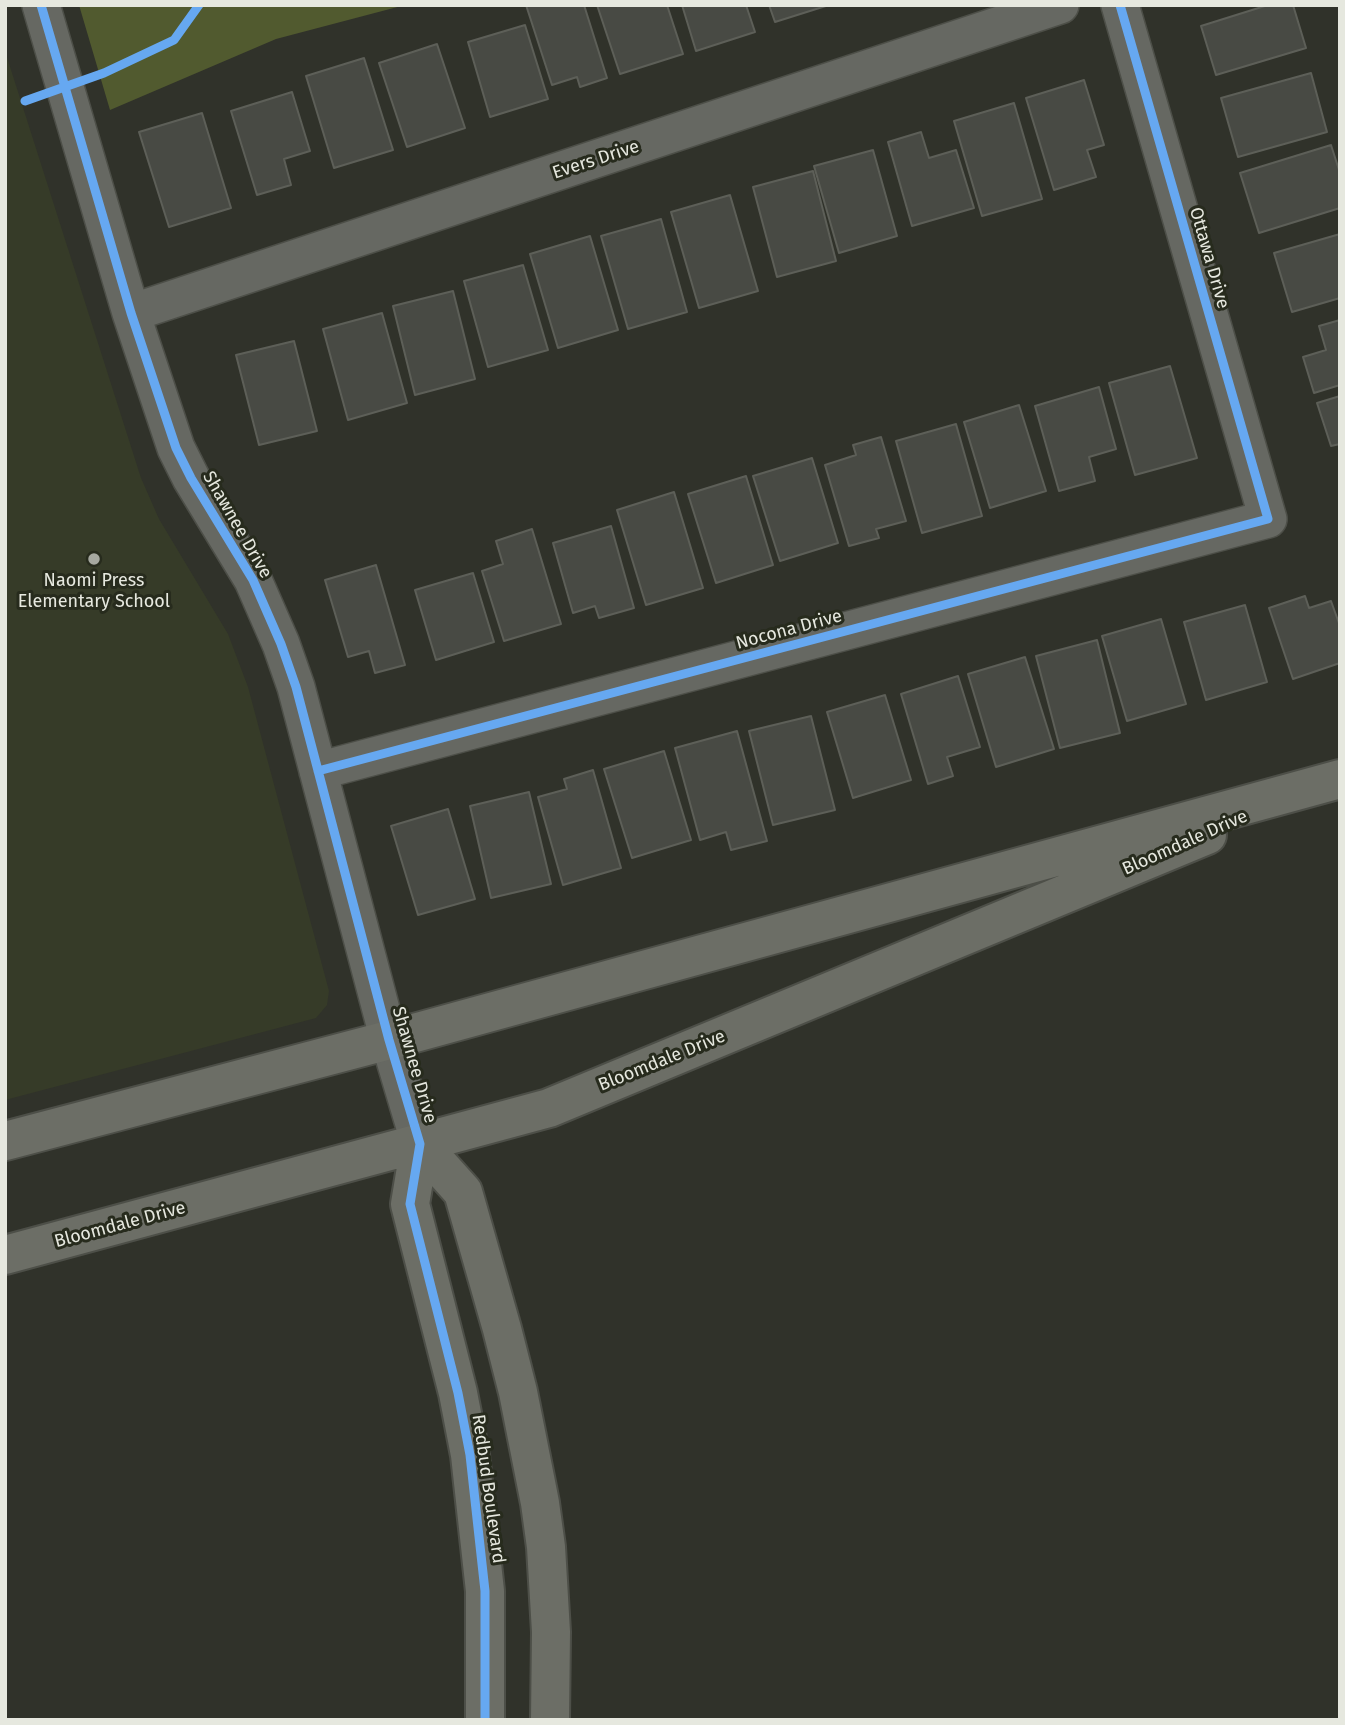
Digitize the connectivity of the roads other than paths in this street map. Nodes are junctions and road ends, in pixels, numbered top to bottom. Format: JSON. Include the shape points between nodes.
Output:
{"nodes":[{"id":1,"x":41,"y":5,"type":"edge"},
{"id":2,"x":1060,"y":5,"type":"edge"},
{"id":3,"x":1120,"y":5,"type":"edge"},
{"id":4,"x":131,"y":313,"type":"junction"},
{"id":5,"x":1268,"y":519,"type":"joint"},
{"id":6,"x":317,"y":771,"type":"junction"},
{"id":7,"x":1340,"y":779,"type":"edge"},
{"id":8,"x":1293,"y":793,"type":"junction"},
{"id":9,"x":389,"y":1040,"type":"junction"},
{"id":10,"x":5,"y":1141,"type":"edge"},
{"id":11,"x":420,"y":1144,"type":"junction"},
{"id":12,"x":5,"y":1255,"type":"edge"},
{"id":13,"x":485,"y":1720,"type":"edge"},
{"id":14,"x":550,"y":1720,"type":"edge"}],
"edges":[{"from":1,"to":4,"type":"street","name":"Shawnee Drive"},
{"from":2,"to":4,"type":"street","name":"Evers Drive"},
{"from":3,"to":5,"type":"street","name":"Ottawa Drive"},
{"from":4,"to":6,"type":"street","name":"Shawnee Drive","via":[[176,447],[253,580],[281,644]]},
{"from":5,"to":6,"type":"street","name":"Nocona Drive"},
{"from":6,"to":9,"type":"street","name":"Shawnee Drive"},
{"from":7,"to":8,"type":"street","name":"Bloomdale Drive"},
{"from":8,"to":9,"type":"street","name":"Bloomdale Drive"},
{"from":8,"to":11,"type":"street","name":"Bloomdale Drive","via":[[1161,856],[549,1108]]},
{"from":9,"to":10,"type":"street","name":"Bloomdale Drive"},
{"from":9,"to":11,"type":"street","name":"Shawnee Drive"},
{"from":11,"to":12,"type":"street","name":"Bloomdale Drive"},
{"from":11,"to":13,"type":"street","name":"Redbud Boulevard","via":[[410,1204],[470,1455],[485,1591]]},
{"from":11,"to":14,"type":"street","via":[[463,1192],[518,1392],[546,1547]]}]}
